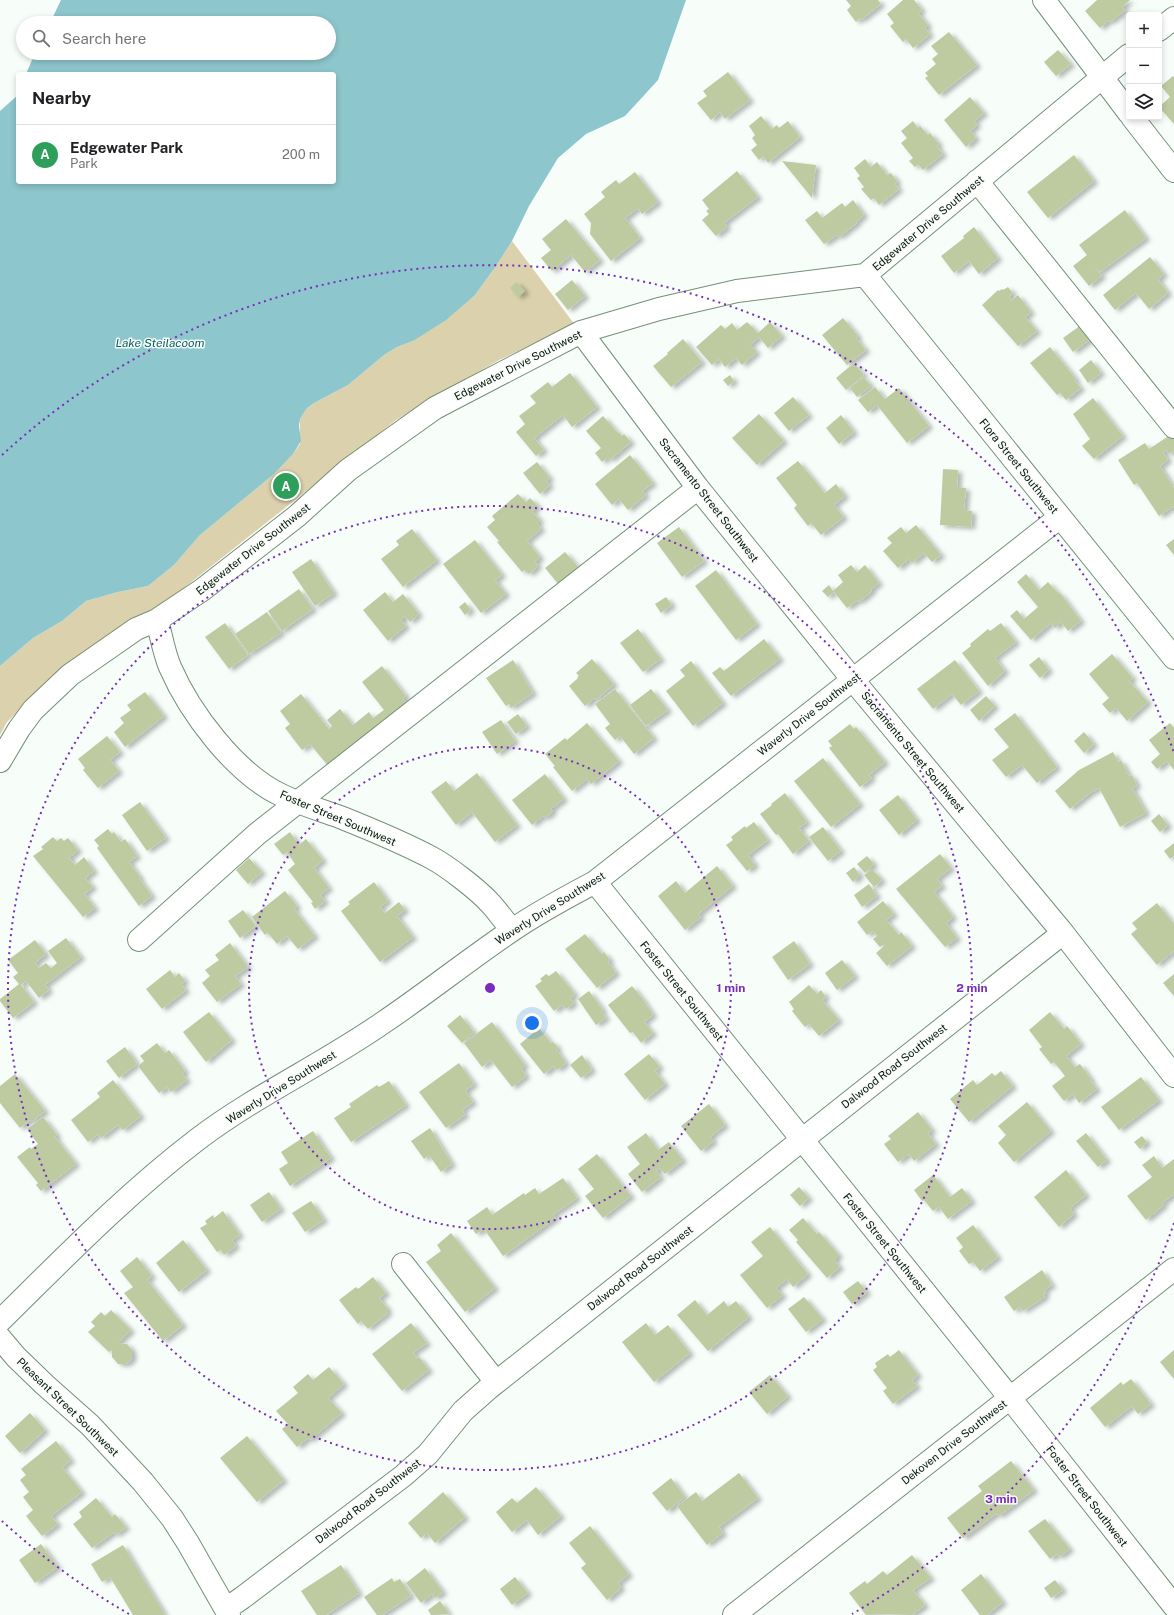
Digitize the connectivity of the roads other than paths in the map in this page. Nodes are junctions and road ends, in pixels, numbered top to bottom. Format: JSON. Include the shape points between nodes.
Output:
{"nodes":[{"id":1,"x":1044,"y":0,"type":"edge"},
{"id":2,"x":1174,"y":18,"type":"edge"},
{"id":3,"x":1162,"y":28,"type":"edge"},
{"id":4,"x":1126,"y":57,"type":"edge"},
{"id":5,"x":1101,"y":78,"type":"junction"},
{"id":6,"x":1126,"y":109,"type":"edge"},
{"id":7,"x":1134,"y":120,"type":"edge"},
{"id":8,"x":1174,"y":171,"type":"edge"},
{"id":9,"x":977,"y":181,"type":"junction"},
{"id":10,"x":865,"y":275,"type":"junction"},
{"id":11,"x":581,"y":332,"type":"junction"},
{"id":12,"x":1174,"y":427,"type":"edge"},
{"id":13,"x":698,"y":488,"type":"junction"},
{"id":14,"x":1060,"y":517,"type":"junction"},
{"id":15,"x":157,"y":620,"type":"junction"},
{"id":16,"x":1174,"y":658,"type":"edge"},
{"id":17,"x":853,"y":680,"type":"junction"},
{"id":18,"x":0,"y":761,"type":"edge"},
{"id":19,"x":299,"y":802,"type":"junction"},
{"id":20,"x":595,"y":882,"type":"junction"},
{"id":21,"x":512,"y":930,"type":"junction"},
{"id":22,"x":1063,"y":933,"type":"junction"},
{"id":23,"x":139,"y":940,"type":"dead end"},
{"id":24,"x":1174,"y":1076,"type":"edge"},
{"id":25,"x":802,"y":1140,"type":"junction"},
{"id":26,"x":403,"y":1264,"type":"dead end"},
{"id":27,"x":1174,"y":1269,"type":"edge"},
{"id":28,"x":0,"y":1321,"type":"edge"},
{"id":29,"x":0,"y":1338,"type":"edge"},
{"id":30,"x":496,"y":1382,"type":"junction"},
{"id":31,"x":1010,"y":1398,"type":"junction"},
{"id":32,"x":1174,"y":1606,"type":"edge"},
{"id":33,"x":227,"y":1612,"type":"edge"},
{"id":34,"x":734,"y":1615,"type":"edge"}],
"edges":[{"from":1,"to":5,"type":"street"},
{"from":2,"to":3,"type":"street"},
{"from":4,"to":5,"type":"street","name":"Edgewater Drive Southwest"},
{"from":5,"to":6,"type":"street"},
{"from":5,"to":9,"type":"street","name":"Edgewater Drive Southwest"},
{"from":7,"to":8,"type":"street"},
{"from":9,"to":10,"type":"street","name":"Edgewater Drive Southwest"},
{"from":9,"to":12,"type":"street"},
{"from":10,"to":11,"type":"street","name":"Edgewater Drive Southwest","via":[[737,291],[659,309]]},
{"from":10,"to":14,"type":"street","name":"Flora Street Southwest"},
{"from":11,"to":13,"type":"street","name":"Sacramento Street Southwest"},
{"from":11,"to":15,"type":"street","name":"Edgewater Drive Southwest","via":[[435,408],[348,470],[297,516],[202,590]]},
{"from":13,"to":17,"type":"street","name":"Sacramento Street Southwest"},
{"from":13,"to":19,"type":"street"},
{"from":14,"to":16,"type":"street","name":"Flora Street Southwest"},
{"from":14,"to":17,"type":"street","name":"Waverly Drive Southwest"},
{"from":15,"to":18,"type":"street","name":"Edgewater Drive Southwest","via":[[136,629],[70,675],[34,710]]},
{"from":15,"to":19,"type":"street","name":"Foster Street Southwest","via":[[169,666],[196,714],[214,738],[258,781],[280,795]]},
{"from":17,"to":20,"type":"street","name":"Waverly Drive Southwest"},
{"from":17,"to":22,"type":"street","name":"Sacramento Street Southwest"},
{"from":19,"to":21,"type":"street","name":"Foster Street Southwest","via":[[433,858],[489,902]]},
{"from":19,"to":23,"type":"street","via":[[257,834]]},
{"from":20,"to":21,"type":"street","name":"Waverly Drive Southwest"},
{"from":20,"to":25,"type":"street","name":"Foster Street Southwest"},
{"from":21,"to":28,"type":"street","name":"Waverly Drive Southwest","via":[[383,1023],[199,1138],[92,1230]]},
{"from":22,"to":24,"type":"street","name":"Sacramento Street Southwest"},
{"from":22,"to":25,"type":"street","name":"Dalwood Road Southwest"},
{"from":25,"to":30,"type":"street","name":"Dalwood Road Southwest"},
{"from":25,"to":31,"type":"street","name":"Foster Street Southwest"},
{"from":26,"to":30,"type":"street"},
{"from":27,"to":31,"type":"street","name":"Dekoven Drive Southwest"},
{"from":29,"to":33,"type":"street","name":"Pleasant Street Southwest","via":[[16,1357],[90,1425],[143,1482],[172,1518]]},
{"from":30,"to":33,"type":"street","name":"Dalwood Road Southwest","via":[[463,1411],[428,1454],[403,1476]]},
{"from":31,"to":32,"type":"street","name":"Foster Street Southwest"},
{"from":31,"to":34,"type":"street","name":"Dekoven Drive Southwest"}]}
